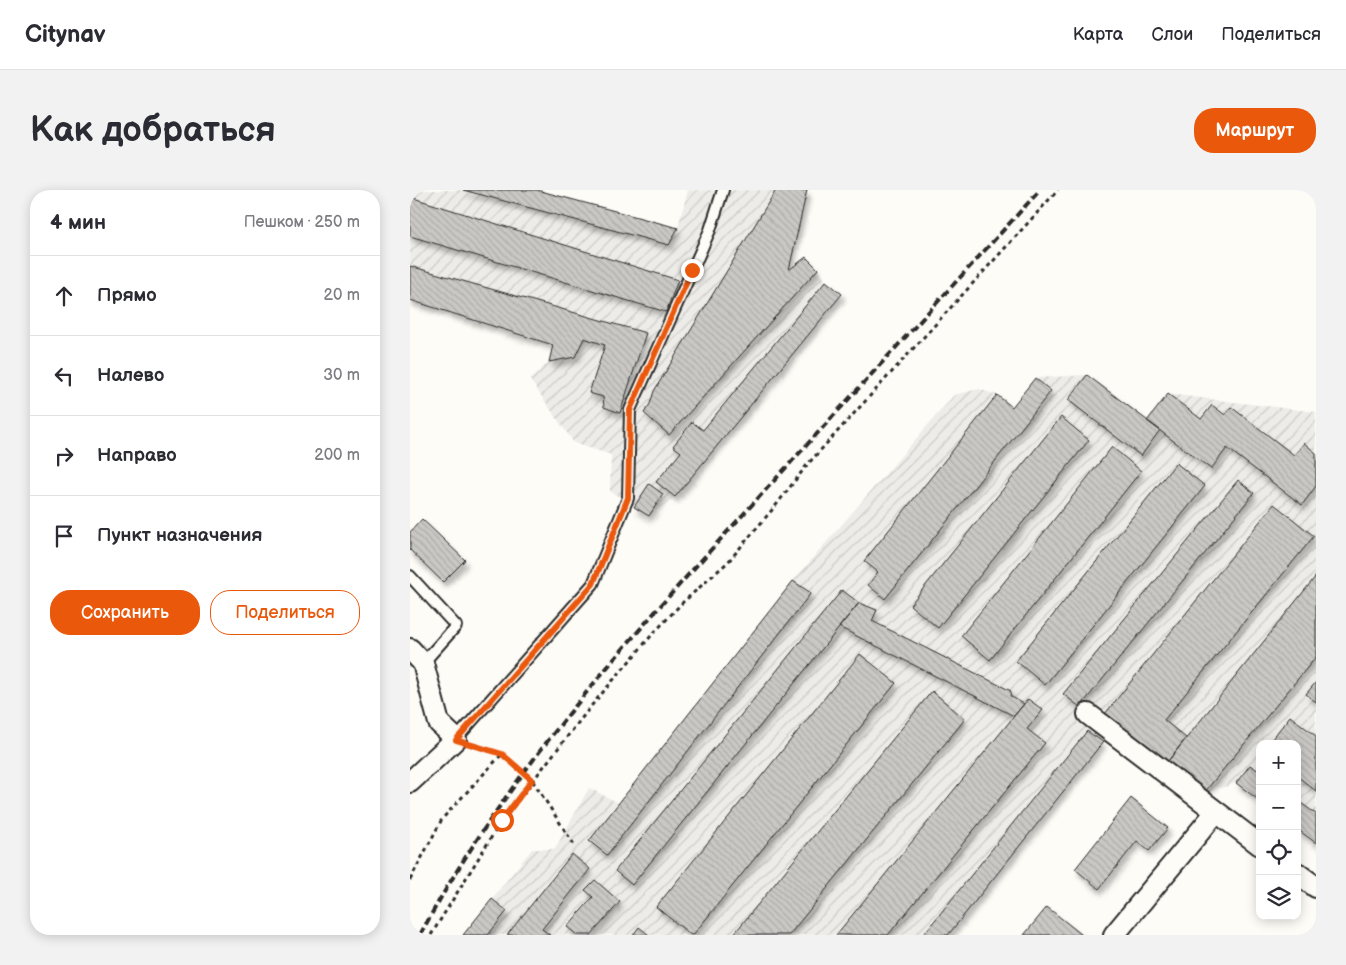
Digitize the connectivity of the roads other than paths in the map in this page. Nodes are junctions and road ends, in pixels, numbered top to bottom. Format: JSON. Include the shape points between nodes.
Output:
{"nodes":[{"id":1,"x":723,"y":190,"type":"edge"},
{"id":2,"x":410,"y":576,"type":"edge"},
{"id":3,"x":417,"y":656,"type":"edge"},
{"id":4,"x":1088,"y":714,"type":"dead end"},
{"id":5,"x":456,"y":740,"type":"junction"},
{"id":6,"x":410,"y":782,"type":"edge"},
{"id":7,"x":1216,"y":812,"type":"junction"},
{"id":8,"x":1256,"y":842,"type":"edge"},
{"id":9,"x":1300,"y":875,"type":"edge"},
{"id":10,"x":1316,"y":887,"type":"edge"},
{"id":11,"x":1114,"y":935,"type":"edge"}],
"edges":[{"from":1,"to":5,"type":"lane","via":[[710,230],[630,410],[628,498],[593,584]]},
{"from":2,"to":3,"type":"lane","via":[[456,626]]},
{"from":3,"to":5,"type":"street","via":[[439,723]]},
{"from":4,"to":7,"type":"street"},
{"from":5,"to":6,"type":"street"},
{"from":7,"to":8,"type":"street"},
{"from":7,"to":11,"type":"street"},
{"from":9,"to":10,"type":"street"}]}
